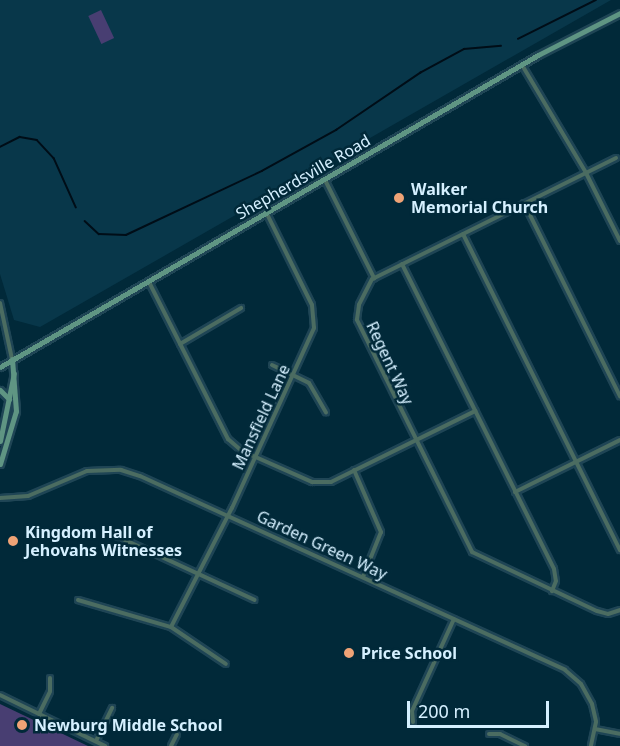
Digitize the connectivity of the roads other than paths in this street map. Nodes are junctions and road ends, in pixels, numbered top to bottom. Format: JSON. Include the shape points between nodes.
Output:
{"nodes":[{"id":1,"x":620,"y":13,"type":"edge"},
{"id":2,"x":522,"y":64,"type":"junction"},
{"id":3,"x":616,"y":158,"type":"dead end"},
{"id":4,"x":586,"y":173,"type":"junction"},
{"id":5,"x":325,"y":180,"type":"junction"},
{"id":6,"x":524,"y":203,"type":"junction"},
{"id":7,"x":267,"y":214,"type":"junction"},
{"id":8,"x":463,"y":234,"type":"junction"},
{"id":9,"x":620,"y":241,"type":"edge"},
{"id":10,"x":402,"y":264,"type":"junction"},
{"id":11,"x":374,"y":278,"type":"junction"},
{"id":12,"x":149,"y":282,"type":"junction"},
{"id":13,"x":0,"y":303,"type":"edge"},
{"id":14,"x":241,"y":309,"type":"dead end"},
{"id":15,"x":180,"y":344,"type":"junction"},
{"id":16,"x":12,"y":359,"type":"junction"},
{"id":17,"x":272,"y":365,"type":"dead end"},
{"id":18,"x":0,"y":367,"type":"edge"},
{"id":19,"x":14,"y":373,"type":"junction"},
{"id":20,"x":293,"y":375,"type":"junction"},
{"id":21,"x":0,"y":390,"type":"edge"},
{"id":22,"x":620,"y":396,"type":"edge"},
{"id":23,"x":9,"y":401,"type":"junction"},
{"id":24,"x":474,"y":411,"type":"junction"},
{"id":25,"x":326,"y":412,"type":"dead end"},
{"id":26,"x":620,"y":440,"type":"edge"},
{"id":27,"x":0,"y":441,"type":"edge"},
{"id":28,"x":414,"y":441,"type":"junction"},
{"id":29,"x":256,"y":457,"type":"junction"},
{"id":30,"x":576,"y":461,"type":"junction"},
{"id":31,"x":0,"y":464,"type":"edge"},
{"id":32,"x":354,"y":470,"type":"junction"},
{"id":33,"x":515,"y":492,"type":"junction"},
{"id":34,"x":0,"y":498,"type":"edge"},
{"id":35,"x":228,"y":516,"type":"junction"},
{"id":36,"x":112,"y":534,"type":"dead end"},
{"id":37,"x":620,"y":549,"type":"edge"},
{"id":38,"x":198,"y":574,"type":"junction"},
{"id":39,"x":363,"y":577,"type":"junction"},
{"id":40,"x":552,"y":591,"type":"junction"},
{"id":41,"x":78,"y":600,"type":"dead end"},
{"id":42,"x":255,"y":600,"type":"dead end"},
{"id":43,"x":620,"y":610,"type":"edge"},
{"id":44,"x":454,"y":619,"type":"junction"},
{"id":45,"x":171,"y":627,"type":"junction"},
{"id":46,"x":226,"y":664,"type":"dead end"},
{"id":47,"x":50,"y":678,"type":"dead end"},
{"id":48,"x":0,"y":695,"type":"edge"},
{"id":49,"x":112,"y":708,"type":"dead end"},
{"id":50,"x":39,"y":714,"type":"junction"},
{"id":51,"x":413,"y":722,"type":"dead end"},
{"id":52,"x":595,"y":729,"type":"junction"},
{"id":53,"x":177,"y":734,"type":"dead end"},
{"id":54,"x":489,"y":734,"type":"dead end"},
{"id":55,"x":620,"y":734,"type":"edge"},
{"id":56,"x":96,"y":741,"type":"junction"},
{"id":57,"x":105,"y":746,"type":"edge"},
{"id":58,"x":171,"y":746,"type":"edge"},
{"id":59,"x":525,"y":746,"type":"edge"},
{"id":60,"x":591,"y":746,"type":"edge"}],
"edges":[{"from":1,"to":2,"type":"main road","name":"Shepherdsville Road"},
{"from":2,"to":4,"type":"street"},
{"from":2,"to":5,"type":"main road","name":"Shepherdsville Road"},
{"from":3,"to":4,"type":"street"},
{"from":4,"to":6,"type":"street"},
{"from":4,"to":9,"type":"street"},
{"from":5,"to":7,"type":"main road","name":"Shepherdsville Road"},
{"from":5,"to":11,"type":"street"},
{"from":6,"to":8,"type":"street"},
{"from":6,"to":22,"type":"street"},
{"from":7,"to":12,"type":"main road","name":"Shepherdsville Road"},
{"from":7,"to":20,"type":"street","name":"Mansfield Lane","via":[[315,316],[313,332]]},
{"from":8,"to":10,"type":"street"},
{"from":8,"to":30,"type":"street"},
{"from":10,"to":11,"type":"street"},
{"from":10,"to":24,"type":"street"},
{"from":11,"to":28,"type":"street","name":"Regent Way","via":[[359,305],[358,324]]},
{"from":12,"to":15,"type":"street"},
{"from":12,"to":16,"type":"main road","name":"Shepherdsville Road"},
{"from":13,"to":16,"type":"street"},
{"from":14,"to":15,"type":"street"},
{"from":15,"to":29,"type":"street","via":[[228,439]]},
{"from":16,"to":18,"type":"main road","name":"Shepherdsville Road"},
{"from":16,"to":19,"type":"main road"},
{"from":17,"to":20,"type":"street"},
{"from":19,"to":23,"type":"main road"},
{"from":19,"to":31,"type":"main road","via":[[15,423]]},
{"from":20,"to":25,"type":"street","via":[[311,385]]},
{"from":20,"to":29,"type":"street","name":"Mansfield Lane"},
{"from":21,"to":23,"type":"main road"},
{"from":23,"to":27,"type":"main road"},
{"from":24,"to":28,"type":"street"},
{"from":24,"to":33,"type":"street"},
{"from":26,"to":30,"type":"street"},
{"from":28,"to":32,"type":"street"},
{"from":28,"to":40,"type":"street","name":"Regent Way","via":[[475,554]]},
{"from":29,"to":32,"type":"street","via":[[321,484]]},
{"from":29,"to":35,"type":"street","name":"Mansfield Lane"},
{"from":30,"to":33,"type":"street"},
{"from":30,"to":37,"type":"street"},
{"from":32,"to":39,"type":"street","via":[[381,532]]},
{"from":33,"to":40,"type":"street","via":[[554,569],[556,581]]},
{"from":34,"to":35,"type":"street","name":"Garden Green Way","via":[[20,499],[77,473],[113,469],[140,476]]},
{"from":35,"to":38,"type":"street","name":"Mansfield Lane"},
{"from":35,"to":39,"type":"street","name":"Garden Green Way"},
{"from":36,"to":38,"type":"street"},
{"from":38,"to":42,"type":"street"},
{"from":38,"to":45,"type":"street","name":"Mansfield Lane"},
{"from":39,"to":44,"type":"street","name":"Garden Green Way"},
{"from":40,"to":43,"type":"street","via":[[603,614]]},
{"from":41,"to":45,"type":"street"},
{"from":44,"to":51,"type":"street","via":[[412,711]]},
{"from":44,"to":52,"type":"street","name":"Garden Green Way","via":[[570,673],[589,697]]},
{"from":45,"to":46,"type":"street"},
{"from":47,"to":50,"type":"street","via":[[50,691]]},
{"from":48,"to":50,"type":"street"},
{"from":49,"to":56,"type":"street"},
{"from":50,"to":56,"type":"street"},
{"from":52,"to":55,"type":"street"},
{"from":52,"to":60,"type":"street"},
{"from":53,"to":58,"type":"street"},
{"from":54,"to":59,"type":"street","via":[[500,734]]},
{"from":56,"to":57,"type":"street"}]}
